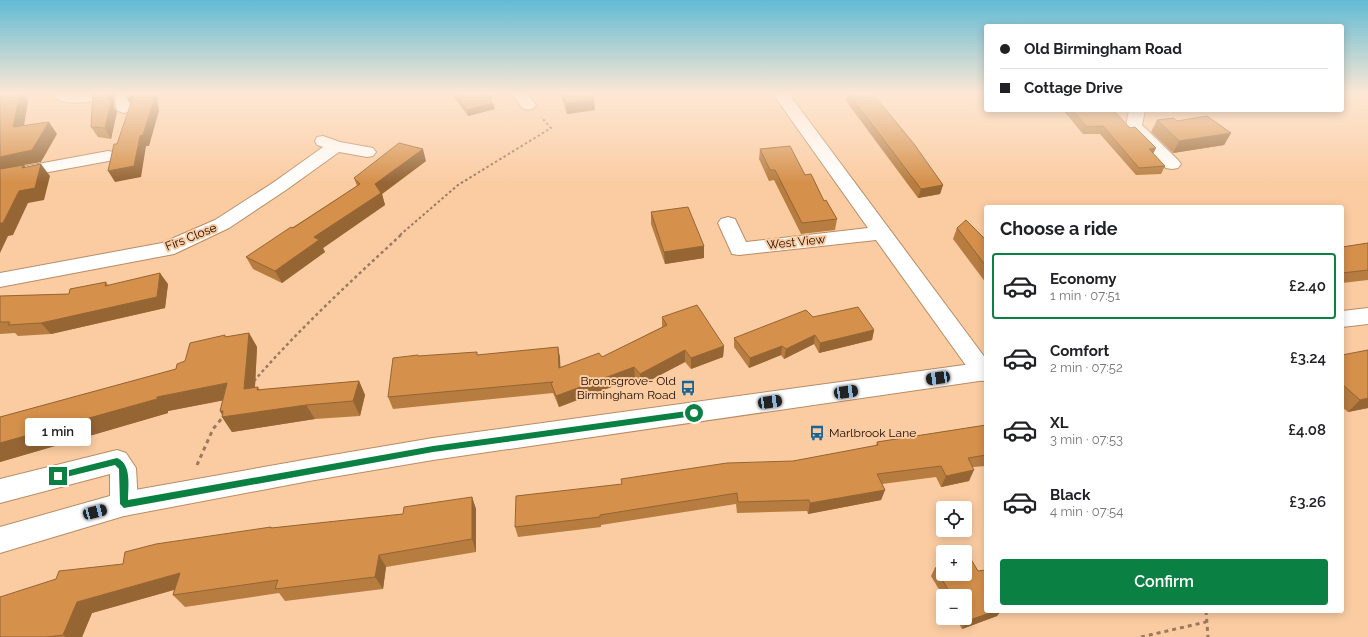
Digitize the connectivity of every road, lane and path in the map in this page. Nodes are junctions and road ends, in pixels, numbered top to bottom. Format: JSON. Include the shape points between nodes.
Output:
{"nodes":[{"id":1,"x":547,"y":124,"type":"edge"},
{"id":2,"x":803,"y":124,"type":"edge"},
{"id":3,"x":1134,"y":124,"type":"edge"},
{"id":4,"x":367,"y":152,"type":"dead end"},
{"id":5,"x":108,"y":156,"type":"dead end"},
{"id":6,"x":1172,"y":164,"type":"dead end"},
{"id":7,"x":0,"y":176,"type":"edge"},
{"id":8,"x":728,"y":223,"type":"dead end"},
{"id":9,"x":882,"y":233,"type":"junction"},
{"id":10,"x":0,"y":280,"type":"edge"},
{"id":11,"x":1368,"y":316,"type":"edge"},
{"id":12,"x":1344,"y":319,"type":"edge"},
{"id":13,"x":984,"y":371,"type":"edge"},
{"id":14,"x":984,"y":372,"type":"edge"},
{"id":15,"x":253,"y":382,"type":"dead end"},
{"id":16,"x":228,"y":411,"type":"edge"},
{"id":17,"x":0,"y":490,"type":"edge"},
{"id":18,"x":185,"y":493,"type":"junction"},
{"id":19,"x":124,"y":504,"type":"junction"},
{"id":20,"x":0,"y":540,"type":"edge"},
{"id":21,"x":1206,"y":613,"type":"edge"},
{"id":22,"x":1206,"y":622,"type":"junction"},
{"id":23,"x":1141,"y":637,"type":"edge"},
{"id":24,"x":1208,"y":637,"type":"edge"}],
"edges":[{"from":1,"to":15,"type":"path","via":[[551,128],[458,185],[415,222],[347,285]]},
{"from":2,"to":9,"type":"street"},
{"from":3,"to":6,"type":"street"},
{"from":4,"to":10,"type":"street","name":"Firs Close","via":[[329,143],[280,186],[222,224],[167,249]]},
{"from":5,"to":7,"type":"street"},
{"from":8,"to":9,"type":"street","name":"West View","via":[[739,249]]},
{"from":9,"to":13,"type":"street"},
{"from":11,"to":12,"type":"street"},
{"from":14,"to":18,"type":"street","via":[[433,449]]},
{"from":16,"to":18,"type":"path","via":[[213,429]]},
{"from":17,"to":19,"type":"street","via":[[117,461],[123,468]]},
{"from":18,"to":19,"type":"street"},
{"from":19,"to":20,"type":"street"},
{"from":21,"to":22,"type":"path"},
{"from":22,"to":23,"type":"path"},
{"from":22,"to":24,"type":"path"}]}
